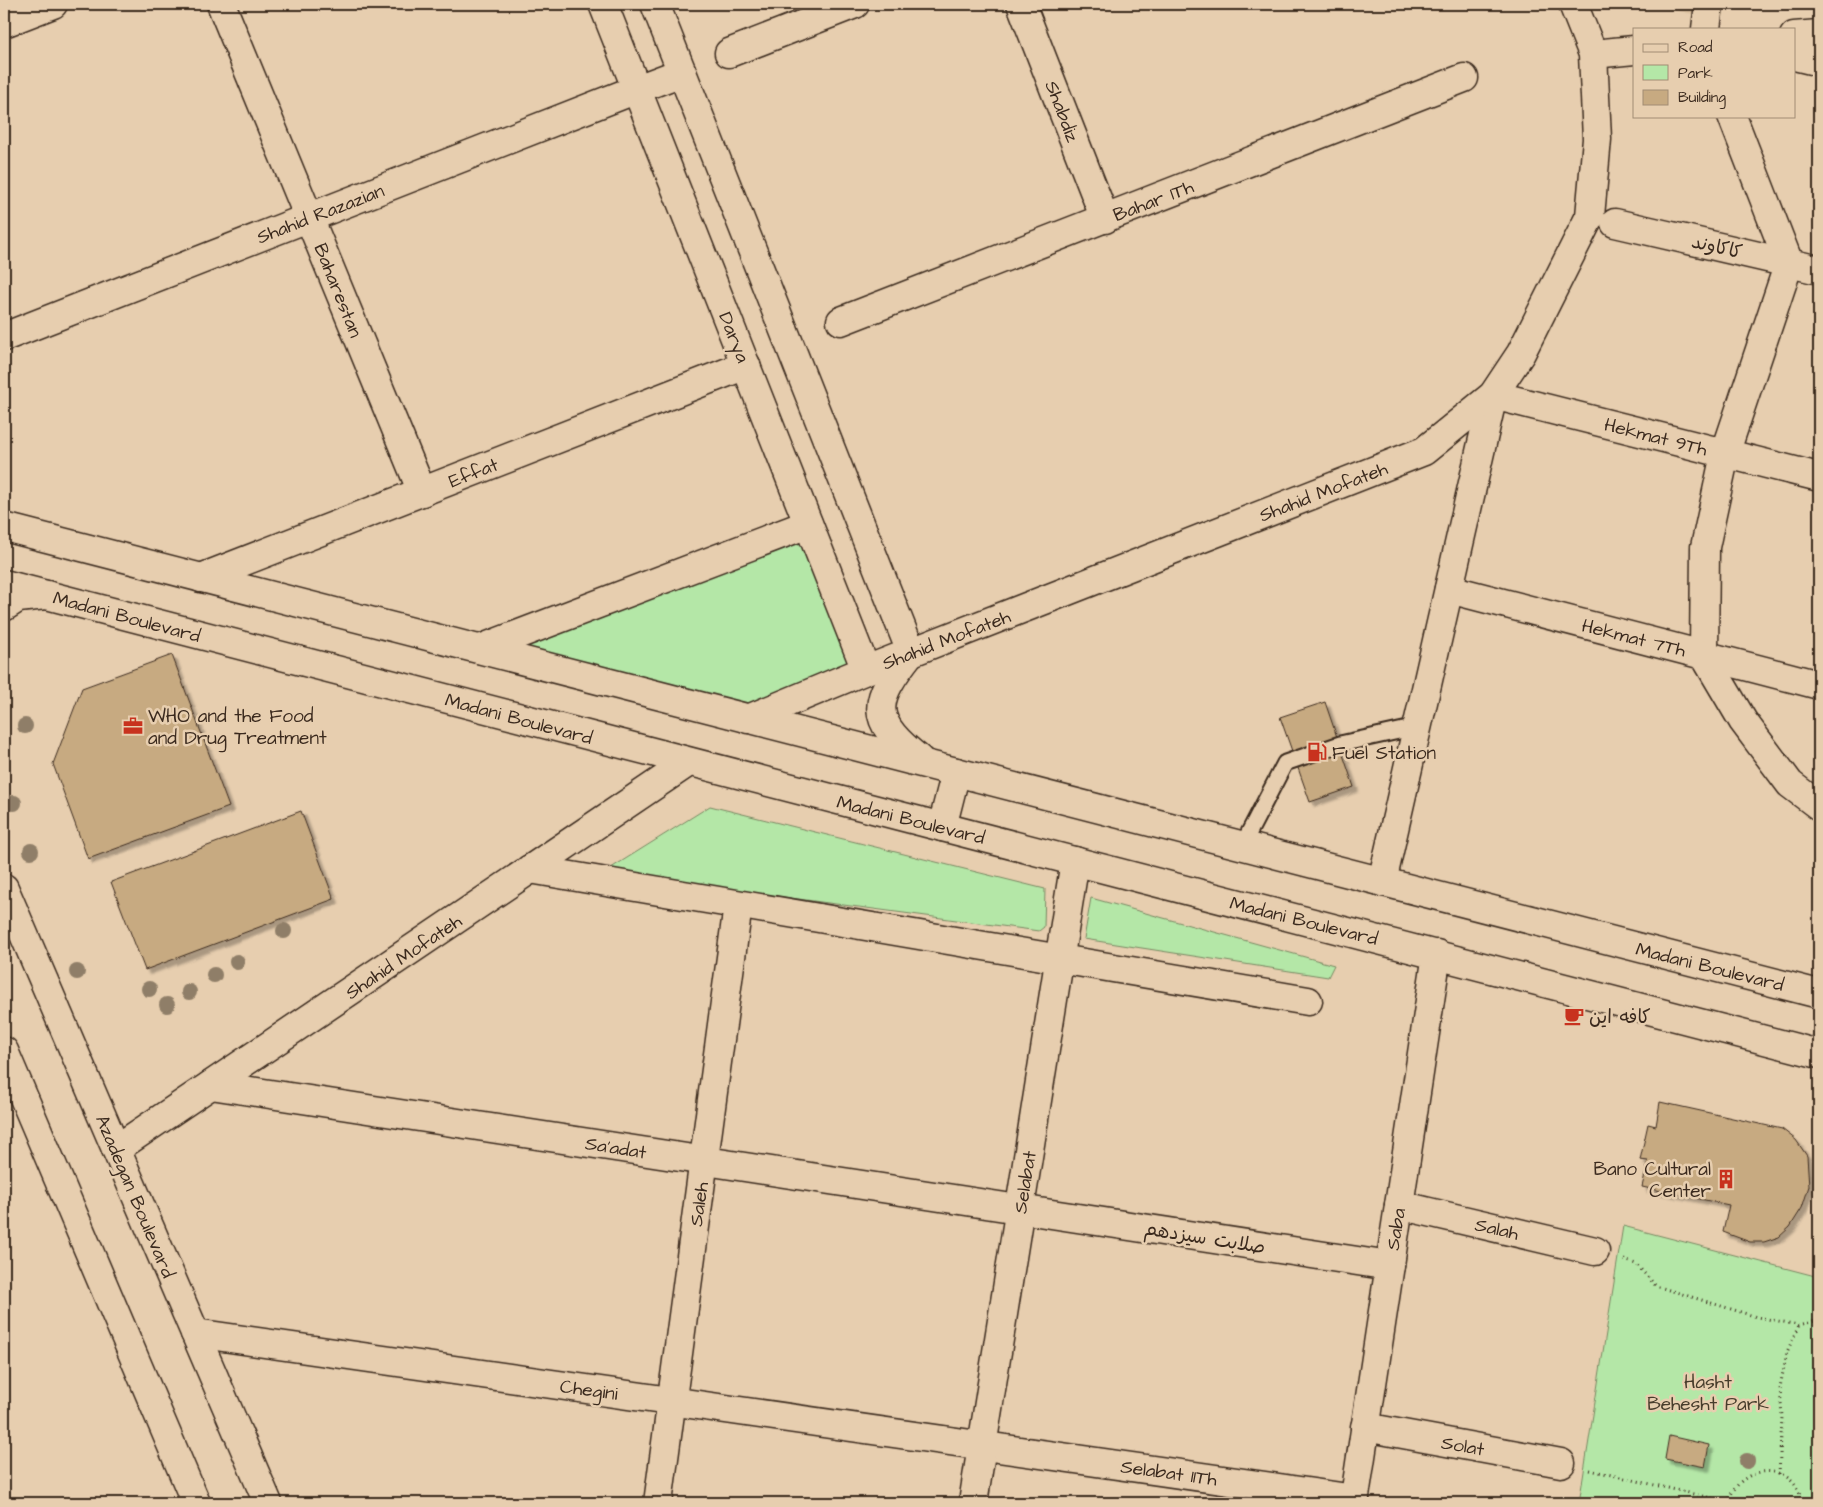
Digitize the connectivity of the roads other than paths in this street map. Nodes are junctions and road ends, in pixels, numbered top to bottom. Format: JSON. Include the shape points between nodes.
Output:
{"nodes":[{"id":1,"x":53,"y":4,"type":"edge"},
{"id":2,"x":222,"y":4,"type":"edge"},
{"id":3,"x":603,"y":4,"type":"edge"},
{"id":4,"x":655,"y":4,"type":"edge"},
{"id":5,"x":855,"y":4,"type":"edge"},
{"id":6,"x":1021,"y":4,"type":"edge"},
{"id":7,"x":1573,"y":4,"type":"edge"},
{"id":8,"x":1709,"y":4,"type":"edge"},
{"id":9,"x":4,"y":23,"type":"edge"},
{"id":10,"x":1706,"y":28,"type":"edge"},
{"id":11,"x":1819,"y":34,"type":"edge"},
{"id":12,"x":1796,"y":36,"type":"edge"},
{"id":13,"x":1633,"y":50,"type":"edge"},
{"id":14,"x":729,"y":53,"type":"dead end"},
{"id":15,"x":1593,"y":54,"type":"junction"},
{"id":16,"x":1796,"y":56,"type":"edge"},
{"id":17,"x":1819,"y":62,"type":"edge"},
{"id":18,"x":682,"y":72,"type":"junction"},
{"id":19,"x":1464,"y":78,"type":"dead end"},
{"id":20,"x":637,"y":90,"type":"junction"},
{"id":21,"x":1733,"y":118,"type":"edge"},
{"id":22,"x":309,"y":218,"type":"junction"},
{"id":23,"x":1105,"y":218,"type":"junction"},
{"id":24,"x":1615,"y":223,"type":"dead end"},
{"id":25,"x":1789,"y":263,"type":"junction"},
{"id":26,"x":1819,"y":270,"type":"edge"},
{"id":27,"x":841,"y":321,"type":"dead end"},
{"id":28,"x":4,"y":337,"type":"edge"},
{"id":29,"x":746,"y":365,"type":"junction"},
{"id":30,"x":1493,"y":395,"type":"junction"},
{"id":31,"x":1725,"y":454,"type":"junction"},
{"id":32,"x":1819,"y":478,"type":"edge"},
{"id":33,"x":422,"y":492,"type":"junction"},
{"id":34,"x":808,"y":524,"type":"junction"},
{"id":35,"x":4,"y":527,"type":"edge"},
{"id":36,"x":201,"y":578,"type":"junction"},
{"id":37,"x":4,"y":584,"type":"edge"},
{"id":38,"x":1449,"y":589,"type":"junction"},
{"id":39,"x":46,"y":595,"type":"junction"},
{"id":40,"x":4,"y":607,"type":"edge"},
{"id":41,"x":480,"y":649,"type":"junction"},
{"id":42,"x":911,"y":652,"type":"junction"},
{"id":43,"x":1704,"y":654,"type":"junction"},
{"id":44,"x":866,"y":670,"type":"junction"},
{"id":45,"x":1819,"y":685,"type":"edge"},
{"id":46,"x":748,"y":719,"type":"junction"},
{"id":47,"x":1418,"y":727,"type":"junction"},
{"id":48,"x":690,"y":762,"type":"junction"},
{"id":49,"x":925,"y":764,"type":"junction"},
{"id":50,"x":956,"y":772,"type":"junction"},
{"id":51,"x":1819,"y":806,"type":"edge"},
{"id":52,"x":942,"y":827,"type":"junction"},
{"id":53,"x":1242,"y":846,"type":"junction"},
{"id":54,"x":1075,"y":861,"type":"junction"},
{"id":55,"x":530,"y":869,"type":"junction"},
{"id":56,"x":1382,"y":882,"type":"junction"},
{"id":57,"x":4,"y":888,"type":"edge"},
{"id":58,"x":738,"y":905,"type":"junction"},
{"id":59,"x":1437,"y":954,"type":"junction"},
{"id":60,"x":1059,"y":959,"type":"junction"},
{"id":61,"x":1819,"y":994,"type":"edge"},
{"id":62,"x":1308,"y":1000,"type":"dead end"},
{"id":63,"x":4,"y":1051,"type":"edge"},
{"id":64,"x":1819,"y":1054,"type":"edge"},
{"id":65,"x":211,"y":1085,"type":"junction"},
{"id":66,"x":116,"y":1150,"type":"junction"},
{"id":67,"x":704,"y":1160,"type":"junction"},
{"id":68,"x":1399,"y":1205,"type":"junction"},
{"id":69,"x":1020,"y":1209,"type":"junction"},
{"id":70,"x":1595,"y":1251,"type":"road end"},
{"id":71,"x":1390,"y":1266,"type":"junction"},
{"id":72,"x":195,"y":1333,"type":"junction"},
{"id":73,"x":672,"y":1401,"type":"junction"},
{"id":74,"x":1366,"y":1427,"type":"junction"},
{"id":75,"x":983,"y":1446,"type":"junction"},
{"id":76,"x":1561,"y":1463,"type":"road end"},
{"id":77,"x":1355,"y":1501,"type":"edge"},
{"id":78,"x":196,"y":1503,"type":"edge"},
{"id":79,"x":268,"y":1503,"type":"edge"},
{"id":80,"x":658,"y":1503,"type":"edge"},
{"id":81,"x":974,"y":1503,"type":"edge"}],
"edges":[{"from":1,"to":9,"type":"street"},
{"from":2,"to":22,"type":"street","name":"Baharestan"},
{"from":3,"to":20,"type":"street","name":"Darya"},
{"from":4,"to":18,"type":"street"},
{"from":5,"to":14,"type":"street"},
{"from":6,"to":23,"type":"street","name":"Shabdiz"},
{"from":7,"to":15,"type":"street","name":"Shahid Mofateh"},
{"from":8,"to":10,"type":"street"},
{"from":11,"to":12,"type":"street"},
{"from":13,"to":15,"type":"street"},
{"from":15,"to":30,"type":"street","name":"Shahid Mofateh","via":[[1597,139],[1590,216],[1521,353]]},
{"from":16,"to":17,"type":"street"},
{"from":18,"to":20,"type":"street","name":"Shahid Razazian"},
{"from":18,"to":42,"type":"street"},
{"from":19,"to":23,"type":"street","name":"Bahar 1Th"},
{"from":20,"to":22,"type":"street","name":"Shahid Razazian"},
{"from":20,"to":29,"type":"street","name":"Darya"},
{"from":21,"to":25,"type":"street"},
{"from":22,"to":28,"type":"street","name":"Shahid Razazian"},
{"from":22,"to":33,"type":"street","name":"Baharestan"},
{"from":23,"to":27,"type":"street","name":"Bahar 1Th"},
{"from":24,"to":25,"type":"street","name":"کاکاوند"},
{"from":25,"to":26,"type":"street","name":"کاکاوند"},
{"from":25,"to":31,"type":"street"},
{"from":29,"to":33,"type":"street","name":"Effat"},
{"from":29,"to":34,"type":"street","name":"Darya"},
{"from":30,"to":31,"type":"street","name":"Hekmat 9Th"},
{"from":30,"to":38,"type":"street"},
{"from":30,"to":42,"type":"street","name":"Shahid Mofateh","via":[[1424,451]]},
{"from":31,"to":32,"type":"street","name":"Hekmat 9Th"},
{"from":31,"to":43,"type":"street","via":[[1705,547]]},
{"from":33,"to":36,"type":"street","name":"Effat"},
{"from":34,"to":41,"type":"street"},
{"from":34,"to":44,"type":"street","name":"Darya"},
{"from":35,"to":36,"type":"street","name":"Madani Boulevard"},
{"from":36,"to":41,"type":"street","name":"Madani Boulevard"},
{"from":37,"to":39,"type":"street","name":"Madani Boulevard"},
{"from":38,"to":43,"type":"street","name":"Hekmat 7Th"},
{"from":38,"to":47,"type":"street"},
{"from":39,"to":40,"type":"street","via":[[18,598]]},
{"from":39,"to":48,"type":"street","name":"Madani Boulevard"},
{"from":41,"to":46,"type":"street","name":"Madani Boulevard"},
{"from":42,"to":44,"type":"street","name":"Shahid Mofateh"},
{"from":42,"to":49,"type":"street","via":[[885,689],[880,707],[885,725],[895,741]]},
{"from":43,"to":45,"type":"street","name":"Hekmat 7Th"},
{"from":43,"to":51,"type":"street","via":[[1743,722],[1790,784]]},
{"from":44,"to":46,"type":"street","name":"Shahid Mofateh"},
{"from":46,"to":49,"type":"street","name":"Madani Boulevard"},
{"from":47,"to":53,"type":"lane","via":[[1340,744],[1285,763]]},
{"from":47,"to":56,"type":"street"},
{"from":48,"to":52,"type":"street","name":"Madani Boulevard"},
{"from":48,"to":55,"type":"street","name":"Shahid Mofateh"},
{"from":49,"to":50,"type":"street","name":"Madani Boulevard"},
{"from":50,"to":52,"type":"street"},
{"from":50,"to":53,"type":"street","name":"Madani Boulevard"},
{"from":52,"to":54,"type":"street","name":"Madani Boulevard"},
{"from":53,"to":56,"type":"street","name":"Madani Boulevard"},
{"from":54,"to":59,"type":"street","name":"Madani Boulevard"},
{"from":54,"to":60,"type":"street","name":"Selabat"},
{"from":55,"to":58,"type":"street"},
{"from":55,"to":65,"type":"street","name":"Shahid Mofateh"},
{"from":56,"to":61,"type":"street","name":"Madani Boulevard"},
{"from":57,"to":66,"type":"street","name":"Azadegan Boulevard"},
{"from":58,"to":60,"type":"street"},
{"from":58,"to":67,"type":"street","name":"Saleh"},
{"from":59,"to":64,"type":"street","name":"Madani Boulevard"},
{"from":59,"to":68,"type":"street","name":"Saba"},
{"from":60,"to":62,"type":"street"},
{"from":60,"to":69,"type":"street","name":"Selabat"},
{"from":63,"to":78,"type":"street"},
{"from":65,"to":66,"type":"street","name":"Shahid Mofateh"},
{"from":65,"to":67,"type":"street","name":"Sa'adat"},
{"from":66,"to":72,"type":"street","name":"Azadegan Boulevard"},
{"from":67,"to":69,"type":"street","name":"Sa'adat"},
{"from":67,"to":73,"type":"street","name":"Saleh"},
{"from":68,"to":70,"type":"street","name":"Salah"},
{"from":68,"to":71,"type":"street","name":"Saba"},
{"from":69,"to":71,"type":"street","name":"صلابت سیزدهم"},
{"from":69,"to":75,"type":"street","name":"Selabat"},
{"from":71,"to":74,"type":"street","name":"Saba"},
{"from":72,"to":73,"type":"street","name":"Chegini"},
{"from":72,"to":79,"type":"street","name":"Azadegan Boulevard"},
{"from":73,"to":75,"type":"street","name":"Chegini"},
{"from":73,"to":80,"type":"street","name":"Saleh"},
{"from":74,"to":76,"type":"street","name":"Solat"},
{"from":74,"to":77,"type":"street","name":"Saba"},
{"from":75,"to":77,"type":"street","name":"Selabat 11Th"},
{"from":75,"to":81,"type":"street","name":"Selabat"}]}
